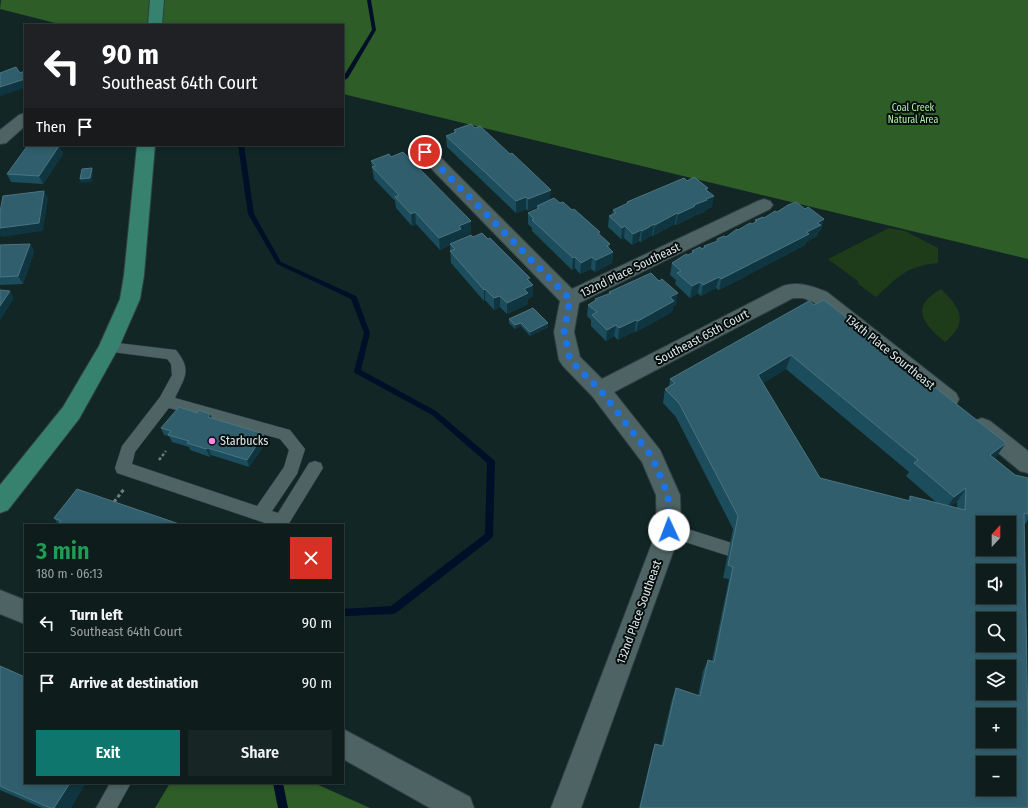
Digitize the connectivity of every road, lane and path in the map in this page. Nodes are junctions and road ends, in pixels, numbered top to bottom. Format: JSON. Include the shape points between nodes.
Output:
{"nodes":[{"id":1,"x":157,"y":0,"type":"edge"},
{"id":2,"x":155,"y":24,"type":"edge"},
{"id":3,"x":24,"y":119,"type":"edge"},
{"id":4,"x":0,"y":139,"type":"edge"},
{"id":5,"x":146,"y":146,"type":"edge"},
{"id":6,"x":425,"y":152,"type":"dead end"},
{"id":7,"x":764,"y":205,"type":"dead end"},
{"id":8,"x":805,"y":291,"type":"joint"},
{"id":9,"x":570,"y":299,"type":"junction"},
{"id":10,"x":109,"y":347,"type":"junction"},
{"id":11,"x":600,"y":390,"type":"junction"},
{"id":12,"x":166,"y":401,"type":"junction"},
{"id":13,"x":1028,"y":464,"type":"edge"},
{"id":14,"x":315,"y":468,"type":"dead end"},
{"id":15,"x":128,"y":484,"type":"dead end"},
{"id":16,"x":114,"y":502,"type":"edge"},
{"id":17,"x":0,"y":503,"type":"edge"},
{"id":18,"x":261,"y":514,"type":"junction"},
{"id":19,"x":280,"y":523,"type":"edge"},
{"id":20,"x":669,"y":530,"type":"junction"},
{"id":21,"x":729,"y":549,"type":"dead end"},
{"id":22,"x":0,"y":602,"type":"edge"},
{"id":23,"x":24,"y":612,"type":"edge"},
{"id":24,"x":344,"y":744,"type":"edge"},
{"id":25,"x":120,"y":784,"type":"edge"},
{"id":26,"x":106,"y":808,"type":"edge"},
{"id":27,"x":459,"y":808,"type":"edge"},
{"id":28,"x":566,"y":808,"type":"edge"}],
"edges":[{"from":1,"to":2,"type":"main road"},
{"from":3,"to":4,"type":"street"},
{"from":5,"to":10,"type":"main road","via":[[130,299]]},
{"from":6,"to":9,"type":"street"},
{"from":7,"to":9,"type":"street","name":"132nd Place Southeast"},
{"from":8,"to":11,"type":"street","name":"Southeast 65th Court","via":[[790,291]]},
{"from":8,"to":13,"type":"street","name":"134th Place Sourtheast","via":[[820,297]]},
{"from":9,"to":11,"type":"street","name":"132nd Place Southeast","via":[[564,332],[570,360]]},
{"from":10,"to":12,"type":"lane","via":[[171,354],[178,363],[180,375]]},
{"from":10,"to":17,"type":"main road","via":[[71,413]]},
{"from":11,"to":20,"type":"street","name":"132nd Place Southeast","via":[[652,457],[668,495]]},
{"from":12,"to":18,"type":"lane","via":[[285,434],[297,449],[291,469]]},
{"from":12,"to":18,"type":"lane","via":[[128,450],[123,468]]},
{"from":14,"to":19,"type":"lane"},
{"from":15,"to":16,"type":"path"},
{"from":18,"to":19,"type":"lane"},
{"from":20,"to":21,"type":"lane"},
{"from":20,"to":28,"type":"street","name":"132nd Place Southeast"},
{"from":22,"to":23,"type":"street"},
{"from":24,"to":27,"type":"street"},
{"from":25,"to":26,"type":"lane"}]}
